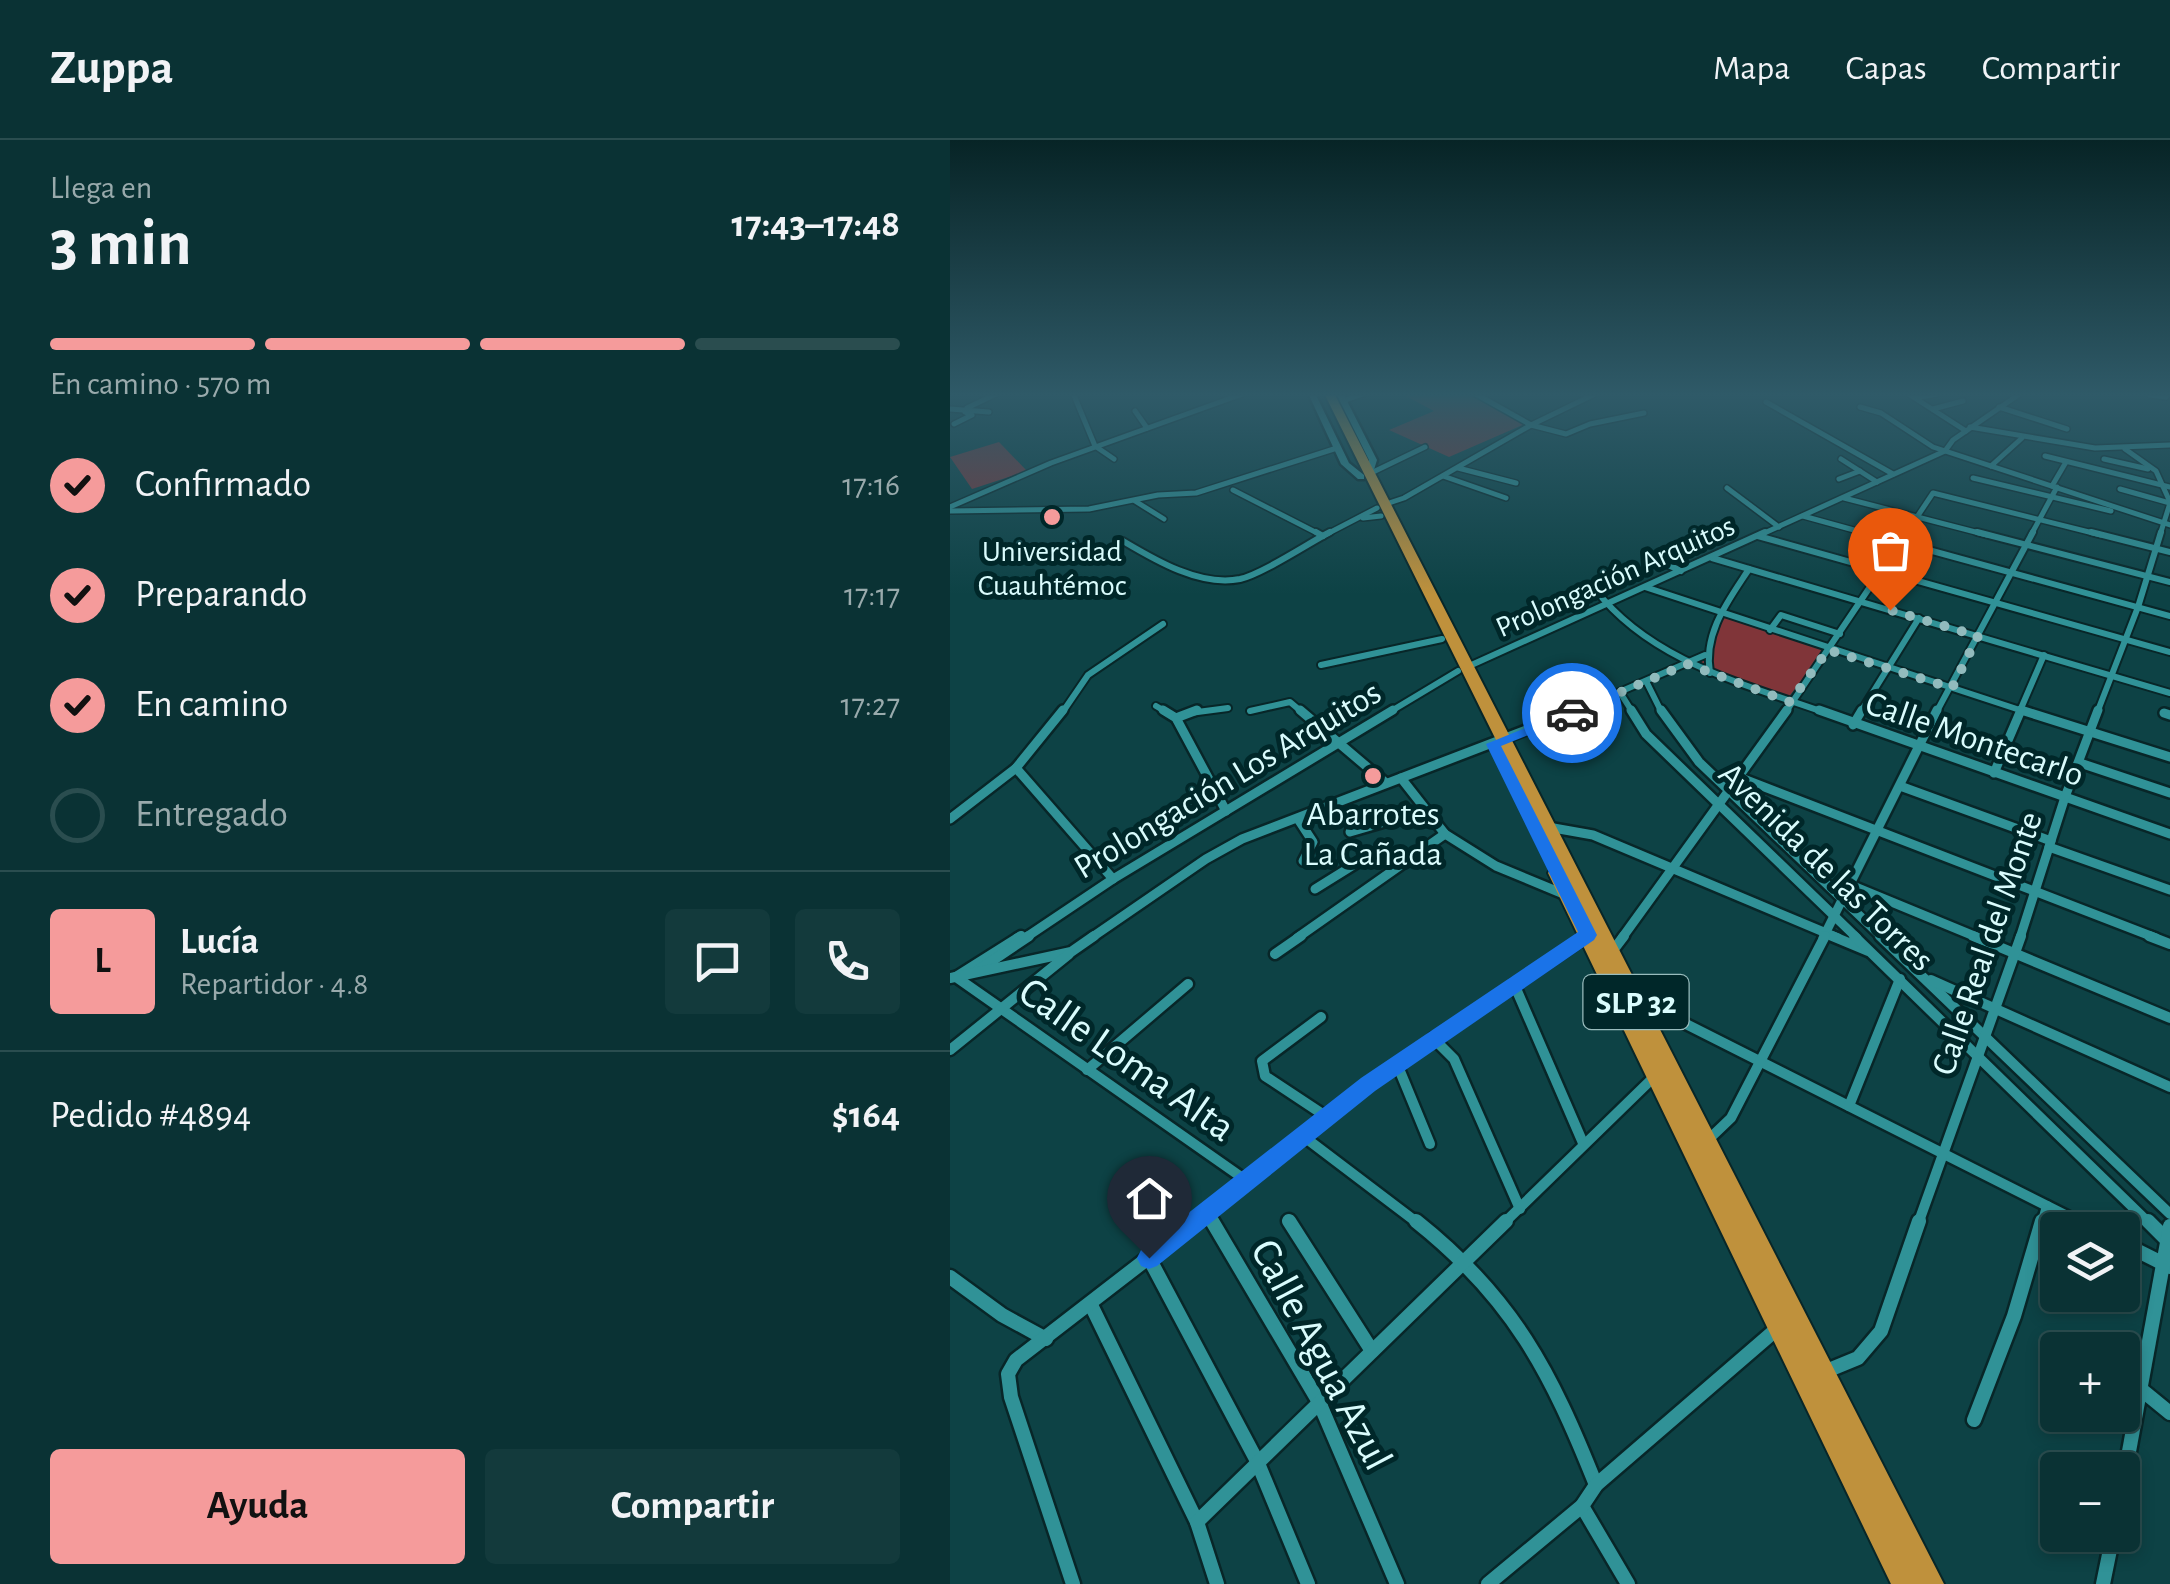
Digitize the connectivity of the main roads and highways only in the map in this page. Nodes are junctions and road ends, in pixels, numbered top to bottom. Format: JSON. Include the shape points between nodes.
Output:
{"nodes":[{"id":1,"x":1343,"y":460,"type":"edge"},
{"id":2,"x":1359,"y":460,"type":"edge"},
{"id":3,"x":1365,"y":475,"type":"junction"},
{"id":4,"x":1383,"y":509,"type":"junction"},
{"id":5,"x":1462,"y":669,"type":"junction"},
{"id":6,"x":1498,"y":742,"type":"junction"},
{"id":7,"x":1907,"y":1584,"type":"edge"},
{"id":8,"x":1929,"y":1584,"type":"edge"}],
"edges":[{"from":1,"to":3,"type":"main road"},
{"from":2,"to":3,"type":"highway","number":"SLP 32"},
{"from":3,"to":4,"type":"highway","number":"SLP 32"},
{"from":4,"to":5,"type":"highway","number":"SLP 32"},
{"from":4,"to":5,"type":"highway","number":"SLP 32","via":[[1442,640]]},
{"from":5,"to":6,"type":"highway","number":"SLP 32"},
{"from":6,"to":7,"type":"highway","number":"SLP 32"},
{"from":6,"to":8,"type":"highway","number":"SLP 32","via":[[1548,828]]}]}
